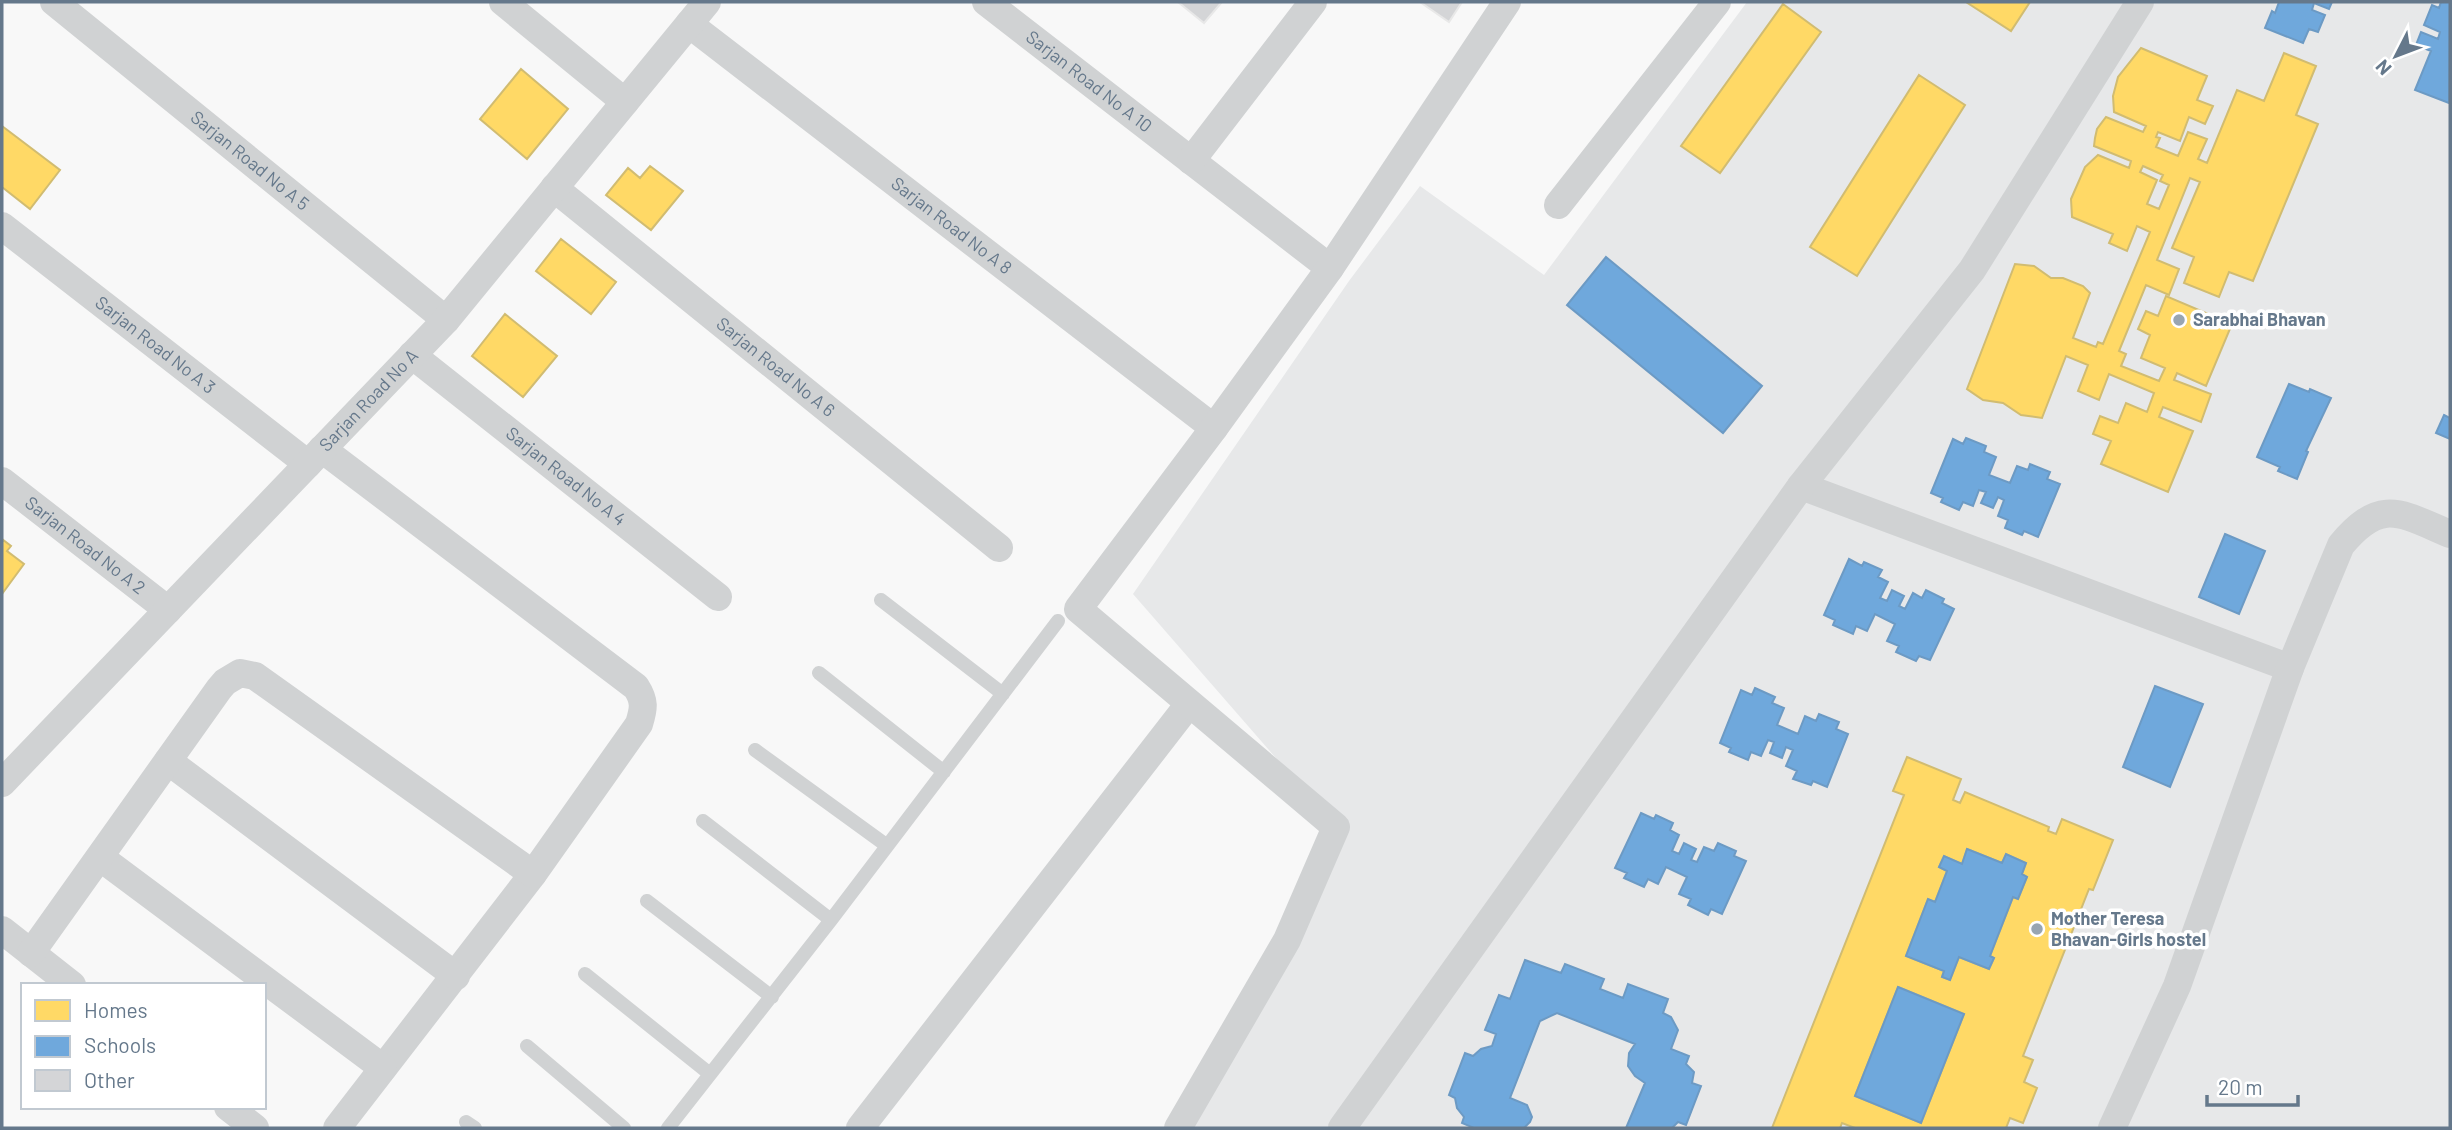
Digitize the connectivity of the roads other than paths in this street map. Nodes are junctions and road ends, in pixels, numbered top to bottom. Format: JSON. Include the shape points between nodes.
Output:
{"nodes":[{"id":1,"x":54,"y":2,"type":"edge"},
{"id":2,"x":503,"y":2,"type":"edge"},
{"id":3,"x":707,"y":2,"type":"edge"},
{"id":4,"x":986,"y":2,"type":"edge"},
{"id":5,"x":1313,"y":2,"type":"edge"},
{"id":6,"x":1507,"y":2,"type":"edge"},
{"id":7,"x":1717,"y":2,"type":"edge"},
{"id":8,"x":2140,"y":2,"type":"edge"},
{"id":9,"x":689,"y":24,"type":"junction"},
{"id":10,"x":625,"y":102,"type":"junction"},
{"id":11,"x":1191,"y":161,"type":"junction"},
{"id":12,"x":554,"y":188,"type":"junction"},
{"id":13,"x":1558,"y":205,"type":"dead end"},
{"id":14,"x":2,"y":226,"type":"edge"},
{"id":15,"x":1330,"y":268,"type":"junction"},
{"id":16,"x":446,"y":320,"type":"junction"},
{"id":17,"x":412,"y":355,"type":"junction"},
{"id":18,"x":1214,"y":428,"type":"junction"},
{"id":19,"x":315,"y":457,"type":"junction"},
{"id":20,"x":2,"y":481,"type":"edge"},
{"id":21,"x":1801,"y":486,"type":"junction"},
{"id":22,"x":2450,"y":534,"type":"edge"},
{"id":23,"x":999,"y":548,"type":"dead end"},
{"id":24,"x":718,"y":597,"type":"dead end"},
{"id":25,"x":881,"y":600,"type":"dead end"},
{"id":26,"x":167,"y":610,"type":"junction"},
{"id":27,"x":1058,"y":621,"type":"dead end"},
{"id":28,"x":2290,"y":668,"type":"junction"},
{"id":29,"x":819,"y":673,"type":"dead end"},
{"id":30,"x":1003,"y":694,"type":"junction"},
{"id":31,"x":1189,"y":704,"type":"junction"},
{"id":32,"x":755,"y":750,"type":"dead end"},
{"id":33,"x":168,"y":761,"type":"junction"},
{"id":34,"x":944,"y":772,"type":"junction"},
{"id":35,"x":4,"y":777,"type":"edge"},
{"id":36,"x":703,"y":821,"type":"dead end"},
{"id":37,"x":886,"y":845,"type":"junction"},
{"id":38,"x":100,"y":858,"type":"junction"},
{"id":39,"x":533,"y":874,"type":"junction"},
{"id":40,"x":647,"y":901,"type":"dead end"},
{"id":41,"x":831,"y":920,"type":"junction"},
{"id":42,"x":2,"y":930,"type":"edge"},
{"id":43,"x":32,"y":953,"type":"junction"},
{"id":44,"x":585,"y":974,"type":"dead end"},
{"id":45,"x":456,"y":976,"type":"junction"},
{"id":46,"x":70,"y":983,"type":"edge"},
{"id":47,"x":772,"y":997,"type":"junction"},
{"id":48,"x":527,"y":1046,"type":"dead end"},
{"id":49,"x":383,"y":1068,"type":"junction"},
{"id":50,"x":710,"y":1074,"type":"junction"},
{"id":51,"x":231,"y":1109,"type":"edge"},
{"id":52,"x":255,"y":1128,"type":"edge"},
{"id":53,"x":337,"y":1128,"type":"edge"},
{"id":54,"x":624,"y":1128,"type":"edge"},
{"id":55,"x":668,"y":1128,"type":"edge"},
{"id":56,"x":860,"y":1128,"type":"edge"},
{"id":57,"x":1178,"y":1128,"type":"edge"},
{"id":58,"x":1342,"y":1128,"type":"edge"},
{"id":59,"x":2112,"y":1128,"type":"edge"}],
"edges":[{"from":1,"to":16,"type":"street","name":"Sarjan Road No A 5"},
{"from":2,"to":10,"type":"street"},
{"from":3,"to":9,"type":"street","name":"Sarjan Road No A"},
{"from":4,"to":11,"type":"street","name":"Sarjan Road No A 10"},
{"from":5,"to":11,"type":"street"},
{"from":6,"to":15,"type":"street"},
{"from":7,"to":13,"type":"street"},
{"from":8,"to":21,"type":"street","via":[[1972,270]]},
{"from":9,"to":10,"type":"street","name":"Sarjan Road No A"},
{"from":9,"to":18,"type":"street","name":"Sarjan Road No A 8"},
{"from":10,"to":12,"type":"street","name":"Sarjan Road No A"},
{"from":11,"to":15,"type":"street","name":"Sarjan Road No A 10"},
{"from":12,"to":16,"type":"street","name":"Sarjan Road No A"},
{"from":12,"to":23,"type":"street","name":"Sarjan Road No A 6"},
{"from":14,"to":19,"type":"street","name":"Sarjan Road No A 3"},
{"from":15,"to":18,"type":"street"},
{"from":16,"to":17,"type":"street","name":"Sarjan Road No A"},
{"from":17,"to":19,"type":"street","name":"Sarjan Road No A"},
{"from":17,"to":24,"type":"street","name":"Sarjan Road No A 4"},
{"from":18,"to":31,"type":"street","via":[[1078,609]]},
{"from":19,"to":26,"type":"street","name":"Sarjan Road No A"},
{"from":19,"to":39,"type":"street","name":"Sarjan Road No A 3","via":[[636,687],[643,697],[639,724]]},
{"from":20,"to":26,"type":"street","name":"Sarjan Road No A 2"},
{"from":21,"to":28,"type":"street"},
{"from":21,"to":58,"type":"street"},
{"from":22,"to":28,"type":"street","via":[[2402,514],[2384,513],[2353,530],[2341,545]]},
{"from":25,"to":30,"type":"lane"},
{"from":26,"to":35,"type":"street","name":"Sarjan Road No A"},
{"from":27,"to":30,"type":"lane"},
{"from":28,"to":59,"type":"street","via":[[2177,986]]},
{"from":29,"to":34,"type":"lane"},
{"from":30,"to":34,"type":"lane"},
{"from":31,"to":56,"type":"street"},
{"from":31,"to":57,"type":"street","via":[[1336,827],[1287,940]]},
{"from":32,"to":37,"type":"lane"},
{"from":33,"to":38,"type":"street"},
{"from":33,"to":39,"type":"street","via":[[225,682],[247,673]]},
{"from":33,"to":45,"type":"street"},
{"from":34,"to":37,"type":"lane"},
{"from":36,"to":41,"type":"lane"},
{"from":37,"to":41,"type":"lane"},
{"from":38,"to":43,"type":"street"},
{"from":38,"to":49,"type":"street"},
{"from":39,"to":45,"type":"street"},
{"from":40,"to":47,"type":"lane"},
{"from":41,"to":47,"type":"lane"},
{"from":42,"to":43,"type":"street"},
{"from":43,"to":46,"type":"street"},
{"from":44,"to":50,"type":"lane"},
{"from":45,"to":49,"type":"street"},
{"from":47,"to":50,"type":"lane"},
{"from":48,"to":54,"type":"lane"},
{"from":49,"to":53,"type":"street"},
{"from":50,"to":55,"type":"lane"},
{"from":51,"to":52,"type":"street"}]}
